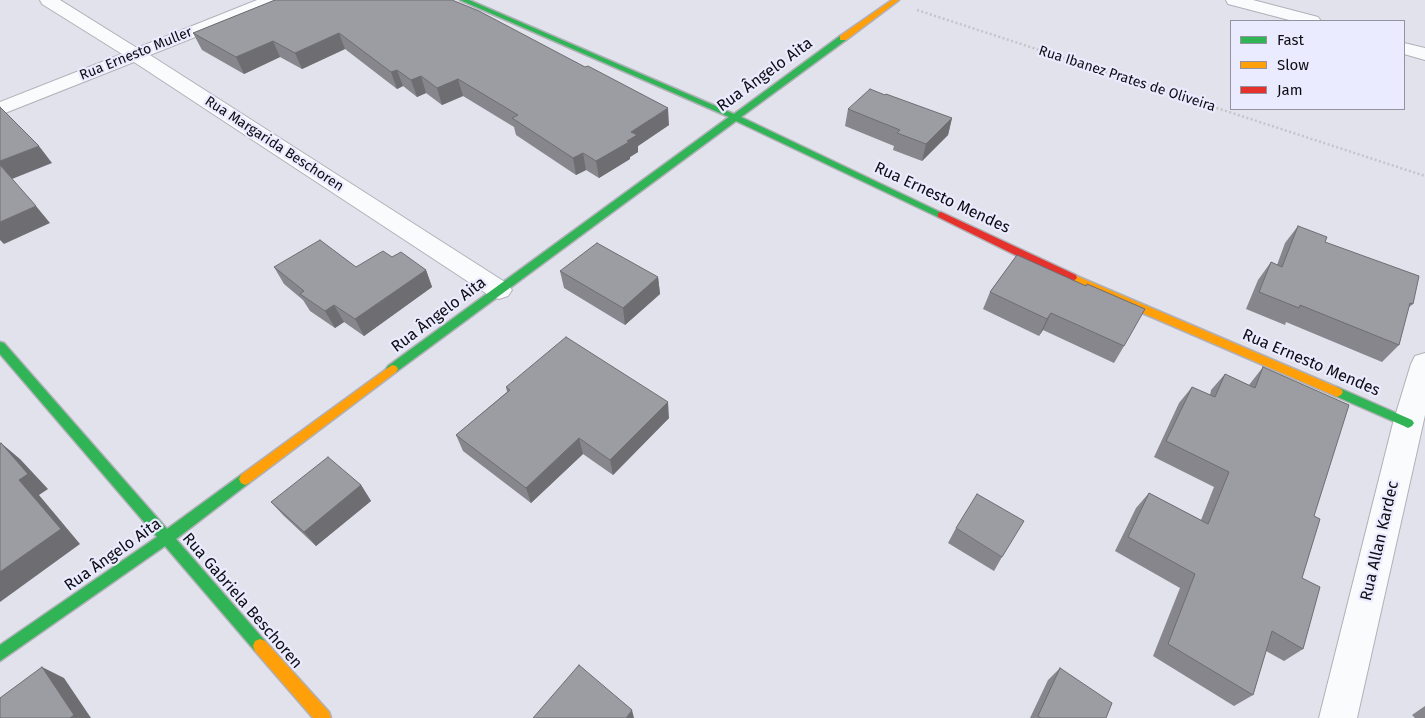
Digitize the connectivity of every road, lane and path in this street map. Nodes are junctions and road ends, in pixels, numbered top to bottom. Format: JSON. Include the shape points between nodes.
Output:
{"nodes":[{"id":1,"x":48,"y":0,"type":"edge"},
{"id":2,"x":272,"y":0,"type":"edge"},
{"id":3,"x":463,"y":0,"type":"edge"},
{"id":4,"x":1234,"y":0,"type":"edge"},
{"id":5,"x":894,"y":1,"type":"edge"},
{"id":6,"x":1308,"y":20,"type":"edge"},
{"id":7,"x":1405,"y":48,"type":"edge"},
{"id":8,"x":135,"y":54,"type":"junction"},
{"id":9,"x":1425,"y":54,"type":"edge"},
{"id":10,"x":0,"y":109,"type":"edge"},
{"id":11,"x":735,"y":117,"type":"junction"},
{"id":12,"x":1425,"y":176,"type":"edge"},
{"id":13,"x":499,"y":290,"type":"junction"},
{"id":14,"x":0,"y":346,"type":"edge"},
{"id":15,"x":1424,"y":373,"type":"edge"},
{"id":16,"x":1408,"y":423,"type":"junction"},
{"id":17,"x":166,"y":538,"type":"junction"},
{"id":18,"x":0,"y":654,"type":"edge"},
{"id":19,"x":323,"y":718,"type":"edge"},
{"id":20,"x":1338,"y":718,"type":"edge"}],
"edges":[{"from":1,"to":8,"type":"street","name":"Rua Margarida Beschoren"},
{"from":2,"to":8,"type":"street","name":"Rua Ernesto Muller"},
{"from":3,"to":11,"type":"street","name":"Rua Ernesto Mendes"},
{"from":4,"to":6,"type":"street"},
{"from":5,"to":11,"type":"street","name":"Rua Ângelo Aita"},
{"from":5,"to":12,"type":"path","name":"Rua Ibanez Prates de Oliveira"},
{"from":7,"to":9,"type":"street"},
{"from":8,"to":10,"type":"street","name":"Rua Ernesto Muller"},
{"from":8,"to":13,"type":"street","name":"Rua Margarida Beschoren"},
{"from":11,"to":13,"type":"street","name":"Rua Ângelo Aita"},
{"from":11,"to":16,"type":"street","name":"Rua Ernesto Mendes","via":[[1074,278]]},
{"from":13,"to":17,"type":"street","name":"Rua Ângelo Aita"},
{"from":14,"to":17,"type":"street","name":"Rua Gabriela Beschoren"},
{"from":15,"to":16,"type":"street","name":"Rua Allan Kardec"},
{"from":16,"to":20,"type":"street","name":"Rua Allan Kardec"},
{"from":17,"to":18,"type":"street","name":"Rua Ângelo Aita"},
{"from":17,"to":19,"type":"street","name":"Rua Gabriela Beschoren"}]}
